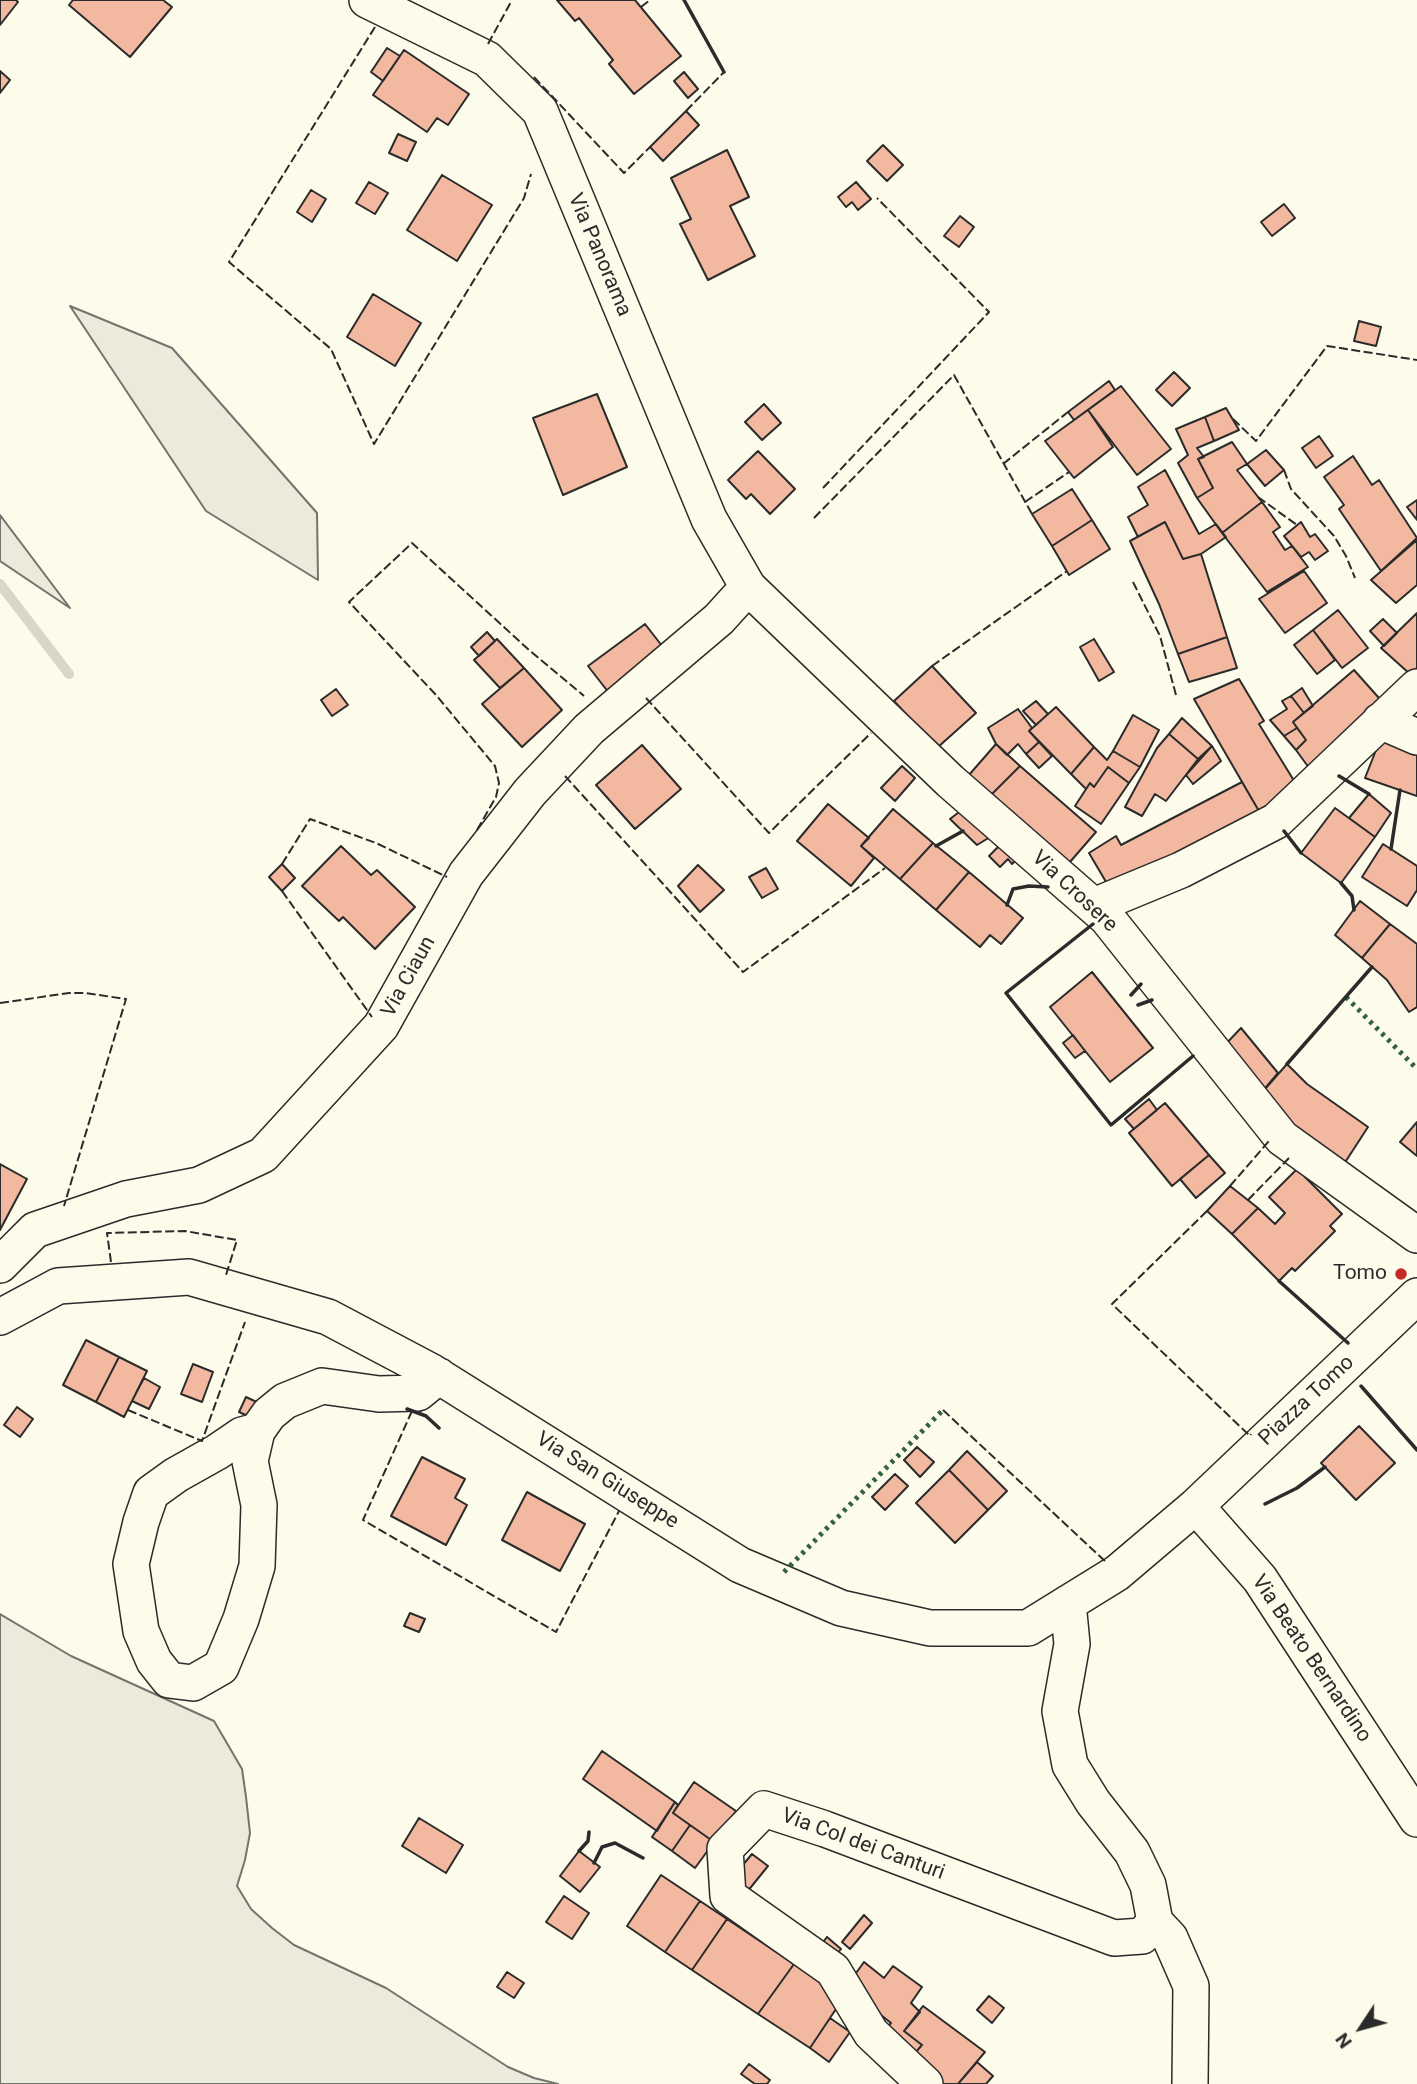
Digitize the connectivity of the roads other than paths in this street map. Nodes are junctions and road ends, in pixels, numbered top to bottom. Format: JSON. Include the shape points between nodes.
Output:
{"nodes":[{"id":1,"x":367,"y":0,"type":"edge"},
{"id":2,"x":748,"y":587,"type":"junction"},
{"id":3,"x":1417,"y":687,"type":"edge"},
{"id":4,"x":1380,"y":721,"type":"junction"},
{"id":5,"x":1417,"y":737,"type":"edge"},
{"id":6,"x":1094,"y":906,"type":"junction"},
{"id":7,"x":1417,"y":1235,"type":"edge"},
{"id":8,"x":0,"y":1265,"type":"edge"},
{"id":9,"x":1417,"y":1296,"type":"edge"},
{"id":10,"x":0,"y":1317,"type":"edge"},
{"id":11,"x":439,"y":1376,"type":"junction"},
{"id":12,"x":257,"y":1431,"type":"junction"},
{"id":13,"x":1196,"y":1506,"type":"junction"},
{"id":14,"x":1068,"y":1603,"type":"junction"},
{"id":15,"x":1417,"y":1819,"type":"edge"},
{"id":16,"x":1156,"y":1922,"type":"junction"},
{"id":17,"x":925,"y":2084,"type":"edge"},
{"id":18,"x":1190,"y":2084,"type":"edge"}],
"edges":[{"from":1,"to":2,"type":"street","name":"Via Panorama","via":[[487,59],[540,111],[709,519]]},
{"from":2,"to":6,"type":"street","name":"Via Crosere","via":[[950,781]]},
{"from":2,"to":8,"type":"street","name":"Via Ciaun","via":[[719,619],[589,729],[530,792],[467,874],[381,1026],[262,1155],[199,1185],[126,1199],[35,1230]]},
{"from":3,"to":4,"type":"street"},
{"from":4,"to":5,"type":"street"},
{"from":4,"to":6,"type":"street","via":[[1276,821],[1181,870]]},
{"from":6,"to":7,"type":"street","name":"Via Crosere","via":[[1282,1138]]},
{"from":9,"to":13,"type":"street","name":"Piazza Tomo"},
{"from":10,"to":11,"type":"street","name":"Via San Giuseppe","via":[[58,1286],[189,1277],[328,1318]]},
{"from":11,"to":12,"type":"street","via":[[418,1393],[379,1394],[322,1385],[285,1401]]},
{"from":11,"to":14,"type":"street","name":"Via San Giuseppe","via":[[740,1565],[841,1608],[930,1628],[1028,1628]]},
{"from":12,"to":12,"type":"street","via":[[242,1435],[176,1475],[151,1493],[144,1512],[131,1564],[134,1591],[141,1631],[154,1661],[169,1680],[193,1683],[221,1668],[242,1619],[257,1566],[259,1505],[250,1461]]},
{"from":13,"to":14,"type":"street","name":"Via San Giuseppe","via":[[1117,1573]]},
{"from":13,"to":15,"type":"street","name":"Via Beato Bernardino","via":[[1260,1579]]},
{"from":14,"to":16,"type":"street","via":[[1072,1644],[1060,1711],[1070,1765],[1132,1852],[1148,1885]]},
{"from":16,"to":17,"type":"street","name":"Via Col dei Canturi","via":[[1142,1936],[1114,1938],[764,1809],[725,1849],[728,1896],[833,1970],[871,2033]]},
{"from":16,"to":18,"type":"street","via":[[1170,1938],[1191,1986]]}]}
